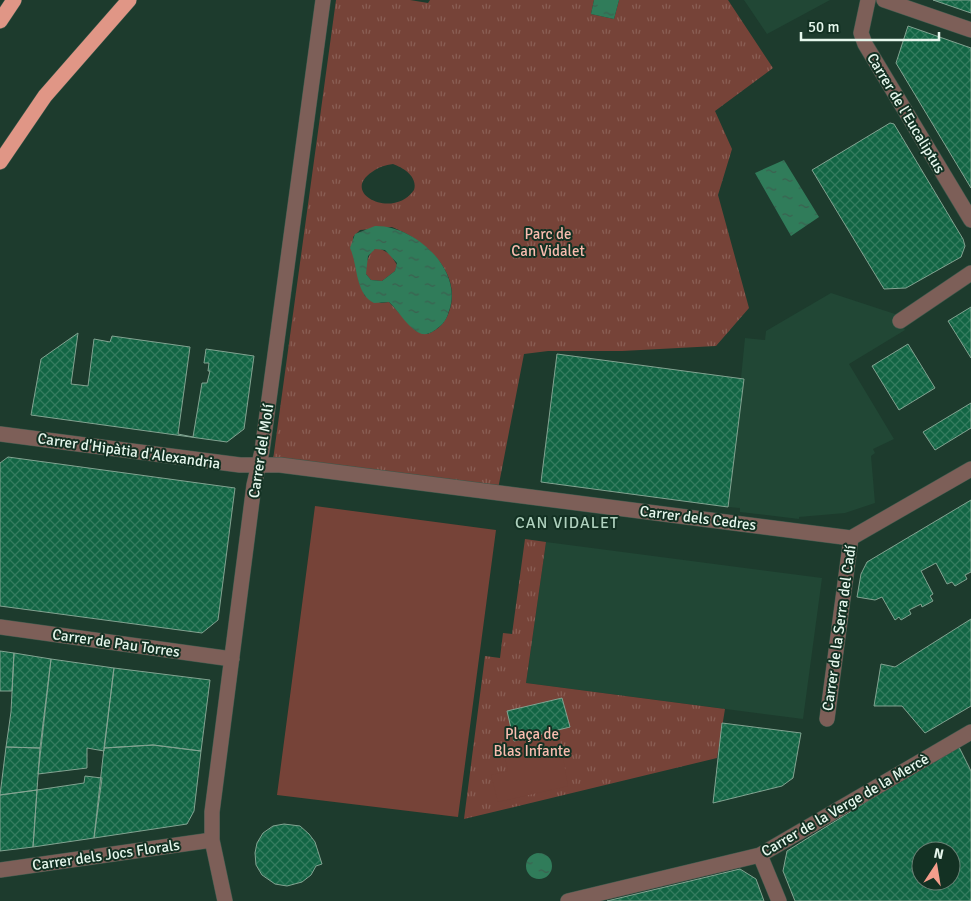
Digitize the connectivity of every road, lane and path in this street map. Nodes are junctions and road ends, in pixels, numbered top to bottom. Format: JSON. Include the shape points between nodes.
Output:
{"nodes":[{"id":1,"x":14,"y":0,"type":"edge"},
{"id":2,"x":129,"y":0,"type":"edge"},
{"id":3,"x":323,"y":0,"type":"edge"},
{"id":4,"x":868,"y":0,"type":"edge"},
{"id":5,"x":884,"y":0,"type":"edge"},
{"id":6,"x":0,"y":21,"type":"edge"},
{"id":7,"x":971,"y":30,"type":"edge"},
{"id":8,"x":0,"y":162,"type":"edge"},
{"id":9,"x":971,"y":220,"type":"edge"},
{"id":10,"x":971,"y":273,"type":"edge"},
{"id":11,"x":900,"y":322,"type":"dead end"},
{"id":12,"x":0,"y":434,"type":"edge"},
{"id":13,"x":259,"y":465,"type":"junction"},
{"id":14,"x":971,"y":469,"type":"edge"},
{"id":15,"x":851,"y":538,"type":"junction"},
{"id":16,"x":0,"y":627,"type":"edge"},
{"id":17,"x":232,"y":659,"type":"junction"},
{"id":18,"x":827,"y":719,"type":"dead end"},
{"id":19,"x":969,"y":738,"type":"edge"},
{"id":20,"x":212,"y":840,"type":"junction"},
{"id":21,"x":760,"y":855,"type":"junction"},
{"id":22,"x":0,"y":870,"type":"edge"},
{"id":23,"x":225,"y":901,"type":"edge"},
{"id":24,"x":568,"y":901,"type":"edge"},
{"id":25,"x":779,"y":901,"type":"edge"}],
"edges":[{"from":1,"to":6,"type":"highway"},
{"from":2,"to":8,"type":"highway","via":[[45,96]]},
{"from":3,"to":13,"type":"street","name":"Carrer del Molí"},
{"from":4,"to":9,"type":"street","name":"Carrer de l'Eucaliptus","via":[[861,32],[865,44]]},
{"from":5,"to":7,"type":"street"},
{"from":10,"to":11,"type":"street"},
{"from":12,"to":13,"type":"street","name":"Carrer d'Hipàtia d'Alexandria","via":[[240,466]]},
{"from":13,"to":15,"type":"street","name":"Carrer dels Cedres","via":[[280,465]]},
{"from":13,"to":17,"type":"street","name":"Carrer del Molí"},
{"from":14,"to":15,"type":"street"},
{"from":15,"to":18,"type":"street","name":"Carrer de la Serra del Cadí"},
{"from":16,"to":17,"type":"street","name":"Carrer de Pau Torres"},
{"from":17,"to":20,"type":"street","name":"Carrer del Molí","via":[[212,812]]},
{"from":19,"to":21,"type":"street","name":"Carrer de la Verge de la Mercè"},
{"from":20,"to":22,"type":"street","name":"Carrer dels Jocs Florals"},
{"from":20,"to":23,"type":"street","name":"Carrer del Molí"},
{"from":21,"to":24,"type":"street","name":"Carrer de la Verge de la Mercè"},
{"from":21,"to":25,"type":"street"}]}
